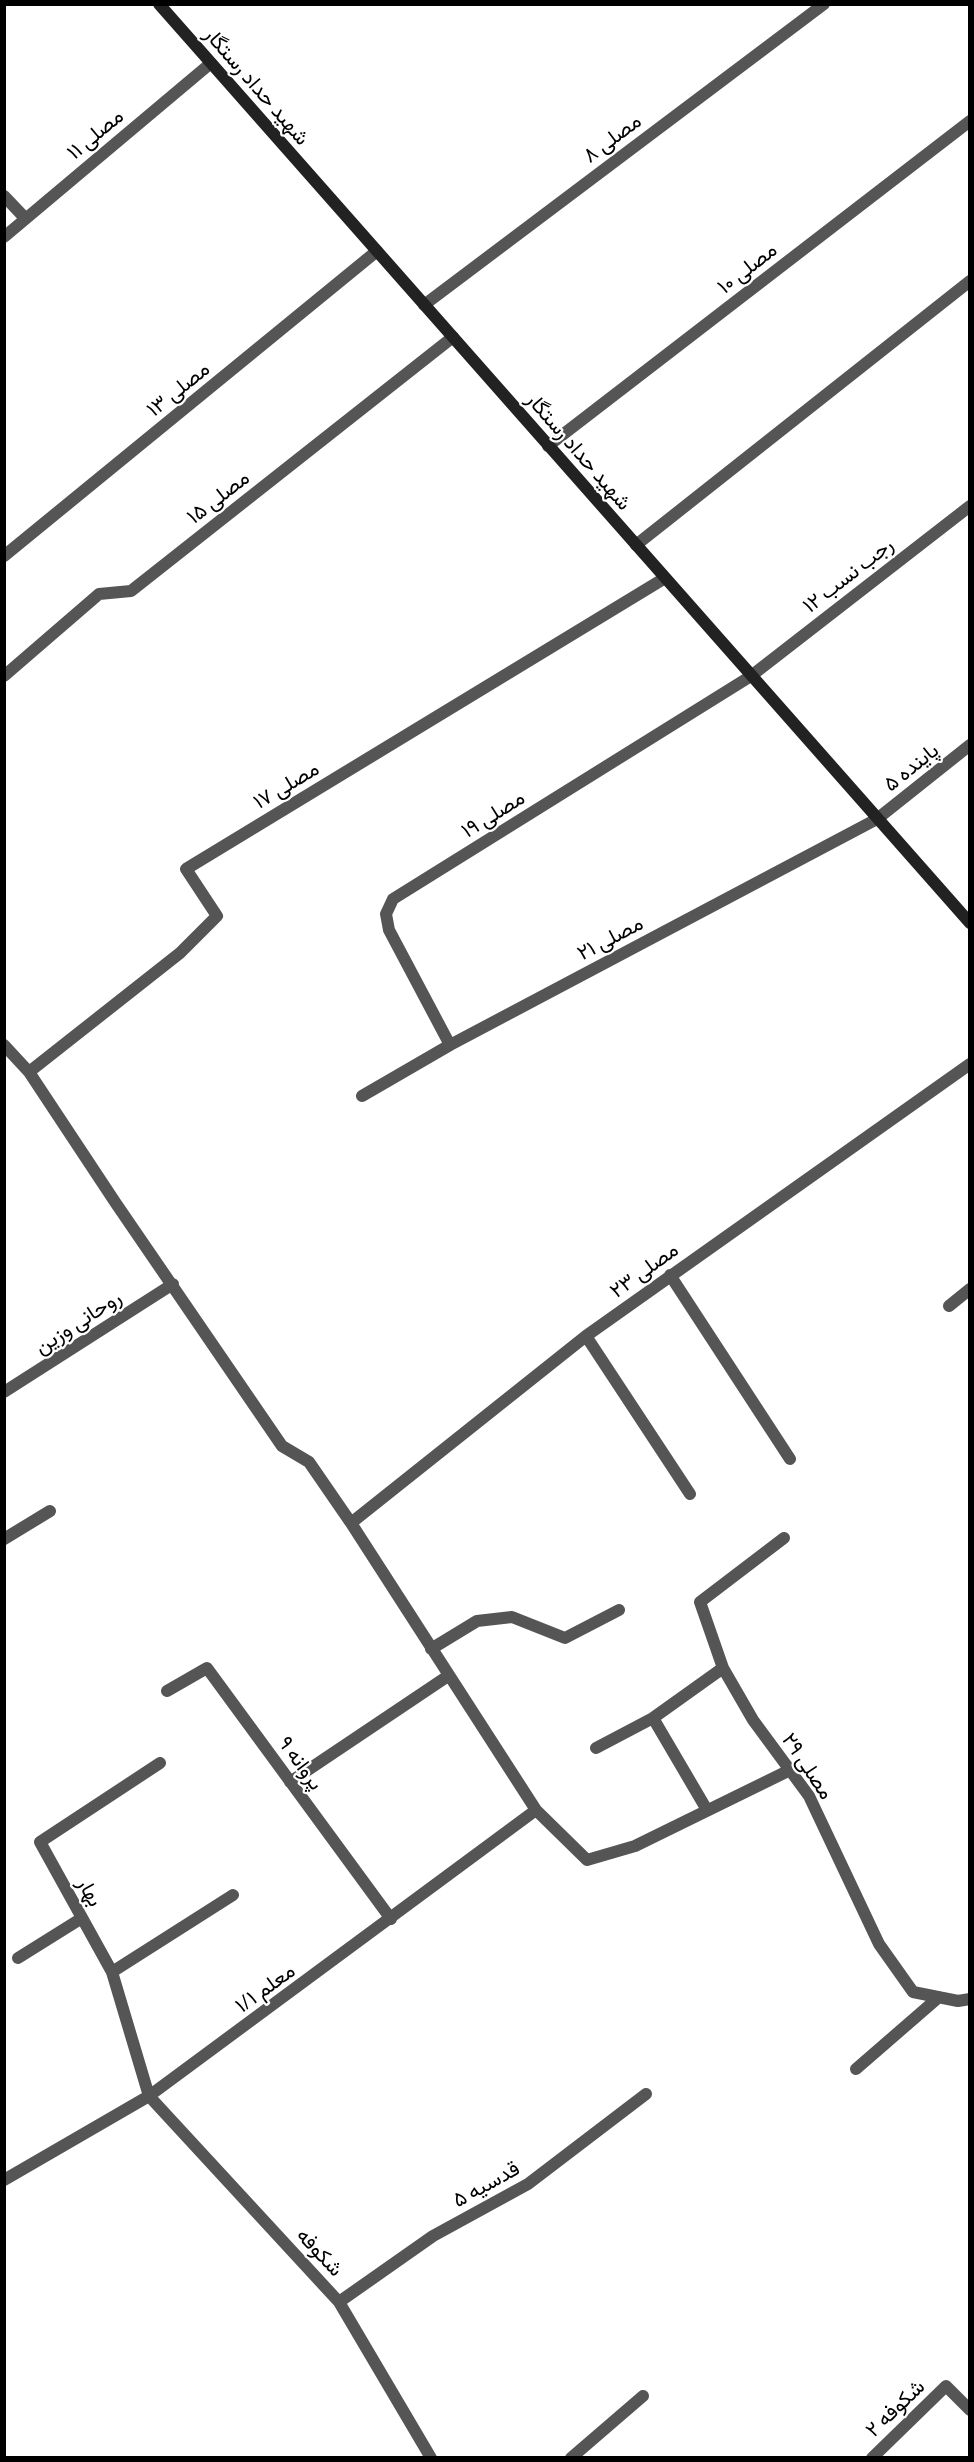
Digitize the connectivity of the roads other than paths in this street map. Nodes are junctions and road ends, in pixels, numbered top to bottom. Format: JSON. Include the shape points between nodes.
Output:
{"nodes":[{"id":1,"x":824,"y":4,"type":"edge"},
{"id":2,"x":166,"y":7,"type":"edge"},
{"id":3,"x":211,"y":63,"type":"junction"},
{"id":4,"x":969,"y":121,"type":"edge"},
{"id":5,"x":4,"y":196,"type":"edge"},
{"id":6,"x":25,"y":218,"type":"junction"},
{"id":7,"x":4,"y":237,"type":"edge"},
{"id":8,"x":377,"y":251,"type":"junction"},
{"id":9,"x":969,"y":281,"type":"edge"},
{"id":10,"x":424,"y":304,"type":"junction"},
{"id":11,"x":453,"y":337,"type":"junction"},
{"id":12,"x":548,"y":446,"type":"junction"},
{"id":13,"x":969,"y":506,"type":"edge"},
{"id":14,"x":636,"y":545,"type":"junction"},
{"id":15,"x":4,"y":556,"type":"edge"},
{"id":16,"x":665,"y":578,"type":"junction"},
{"id":17,"x":751,"y":675,"type":"junction"},
{"id":18,"x":4,"y":676,"type":"edge"},
{"id":19,"x":969,"y":745,"type":"edge"},
{"id":20,"x":878,"y":819,"type":"junction"},
{"id":21,"x":969,"y":923,"type":"edge"},
{"id":22,"x":450,"y":1044,"type":"junction"},
{"id":23,"x":4,"y":1045,"type":"edge"},
{"id":24,"x":969,"y":1064,"type":"edge"},
{"id":25,"x":29,"y":1072,"type":"junction"},
{"id":26,"x":362,"y":1096,"type":"dead end"},
{"id":27,"x":670,"y":1275,"type":"junction"},
{"id":28,"x":173,"y":1284,"type":"junction"},
{"id":29,"x":969,"y":1289,"type":"edge"},
{"id":30,"x":949,"y":1306,"type":"dead end"},
{"id":31,"x":586,"y":1336,"type":"junction"},
{"id":32,"x":4,"y":1392,"type":"edge"},
{"id":33,"x":790,"y":1459,"type":"dead end"},
{"id":34,"x":690,"y":1494,"type":"dead end"},
{"id":35,"x":50,"y":1511,"type":"dead end"},
{"id":36,"x":351,"y":1523,"type":"junction"},
{"id":37,"x":784,"y":1538,"type":"dead end"},
{"id":38,"x":4,"y":1539,"type":"edge"},
{"id":39,"x":619,"y":1610,"type":"dead end"},
{"id":40,"x":431,"y":1649,"type":"junction"},
{"id":41,"x":723,"y":1668,"type":"junction"},
{"id":42,"x":448,"y":1676,"type":"junction"},
{"id":43,"x":167,"y":1691,"type":"dead end"},
{"id":44,"x":653,"y":1718,"type":"junction"},
{"id":45,"x":596,"y":1749,"type":"dead end"},
{"id":46,"x":160,"y":1763,"type":"dead end"},
{"id":47,"x":790,"y":1770,"type":"junction"},
{"id":48,"x":290,"y":1782,"type":"junction"},
{"id":49,"x":536,"y":1810,"type":"junction"},
{"id":50,"x":707,"y":1810,"type":"junction"},
{"id":51,"x":233,"y":1895,"type":"dead end"},
{"id":52,"x":82,"y":1918,"type":"junction"},
{"id":53,"x":391,"y":1918,"type":"junction"},
{"id":54,"x":18,"y":1958,"type":"dead end"},
{"id":55,"x":112,"y":1972,"type":"junction"},
{"id":56,"x":939,"y":1997,"type":"junction"},
{"id":57,"x":969,"y":1999,"type":"edge"},
{"id":58,"x":856,"y":2069,"type":"dead end"},
{"id":59,"x":646,"y":2094,"type":"dead end"},
{"id":60,"x":149,"y":2096,"type":"junction"},
{"id":61,"x":4,"y":2180,"type":"edge"},
{"id":62,"x":339,"y":2302,"type":"junction"},
{"id":63,"x":644,"y":2396,"type":"dead end"},
{"id":64,"x":969,"y":2410,"type":"edge"},
{"id":65,"x":431,"y":2457,"type":"edge"},
{"id":66,"x":571,"y":2457,"type":"edge"},
{"id":67,"x":872,"y":2457,"type":"edge"}],
"edges":[{"from":1,"to":10,"type":"street","name":"مصلی ۸"},
{"from":2,"to":3,"type":"main road","name":"شهید حداد رستگار"},
{"from":3,"to":6,"type":"street","name":"مصلی ۱۱"},
{"from":3,"to":8,"type":"main road","name":"شهید حداد رستگار"},
{"from":4,"to":12,"type":"street","name":"مصلی ۱۰"},
{"from":5,"to":6,"type":"street"},
{"from":6,"to":7,"type":"street","name":"مصلی ۱۱"},
{"from":8,"to":10,"type":"main road","name":"شهید حداد رستگار"},
{"from":8,"to":15,"type":"street","name":"مصلی ۱۳"},
{"from":9,"to":14,"type":"street"},
{"from":10,"to":11,"type":"main road","name":"شهید حداد رستگار"},
{"from":11,"to":12,"type":"main road","name":"شهید حداد رستگار"},
{"from":11,"to":18,"type":"street","name":"مصلی ۱۵","via":[[131,591],[99,594]]},
{"from":12,"to":14,"type":"main road","name":"شهید حداد رستگار"},
{"from":13,"to":17,"type":"street","name":"رجب نسب ۱۲"},
{"from":14,"to":16,"type":"main road","name":"شهید حداد رستگار"},
{"from":16,"to":17,"type":"main road","name":"شهید حداد رستگار"},
{"from":16,"to":25,"type":"street","name":"مصلی ۱۷","via":[[186,869],[218,916],[180,953]]},
{"from":17,"to":20,"type":"main road","name":"شهید حداد رستگار"},
{"from":17,"to":22,"type":"street","name":"مصلی ۱۹","via":[[393,899],[386,914],[389,930]]},
{"from":19,"to":20,"type":"street","name":"پاینده ۵"},
{"from":20,"to":21,"type":"main road","name":"شهید حداد رستگار"},
{"from":20,"to":22,"type":"street","name":"مصلی ۲۱"},
{"from":22,"to":26,"type":"street","name":"مصلی ۲۱"},
{"from":23,"to":25,"type":"street"},
{"from":24,"to":27,"type":"street","name":"مصلی ۲۳"},
{"from":25,"to":28,"type":"street"},
{"from":27,"to":31,"type":"street","name":"مصلی ۲۳"},
{"from":27,"to":33,"type":"street"},
{"from":28,"to":32,"type":"street","name":"روحانی وزین"},
{"from":28,"to":36,"type":"street","via":[[282,1446],[309,1462]]},
{"from":29,"to":30,"type":"street"},
{"from":31,"to":34,"type":"street"},
{"from":31,"to":36,"type":"street","name":"مصلی ۲۳"},
{"from":35,"to":38,"type":"street"},
{"from":36,"to":40,"type":"street"},
{"from":37,"to":41,"type":"street","name":"مصلی ۲۹","via":[[700,1602]]},
{"from":39,"to":40,"type":"street","via":[[566,1638],[512,1617],[477,1621]]},
{"from":40,"to":42,"type":"street"},
{"from":41,"to":44,"type":"street"},
{"from":41,"to":47,"type":"street","name":"مصلی ۲۹","via":[[753,1720]]},
{"from":42,"to":48,"type":"street"},
{"from":42,"to":49,"type":"street"},
{"from":43,"to":48,"type":"street","name":"پروانه ۹","via":[[207,1668]]},
{"from":44,"to":45,"type":"street"},
{"from":44,"to":50,"type":"street"},
{"from":46,"to":52,"type":"street","name":"بهار","via":[[40,1842]]},
{"from":47,"to":50,"type":"street"},
{"from":47,"to":56,"type":"street","name":"مصلی ۲۹","via":[[809,1796],[879,1944],[914,1992]]},
{"from":48,"to":53,"type":"street","name":"پروانه ۹"},
{"from":49,"to":50,"type":"street","via":[[587,1860],[634,1846]]},
{"from":49,"to":53,"type":"street","name":"معلم ۱/۱"},
{"from":51,"to":55,"type":"street"},
{"from":52,"to":54,"type":"street"},
{"from":52,"to":55,"type":"street","name":"بهار"},
{"from":53,"to":60,"type":"street","name":"معلم ۱/۱"},
{"from":55,"to":60,"type":"street","name":"بهار"},
{"from":56,"to":57,"type":"street","name":"مصلی ۲۹"},
{"from":56,"to":58,"type":"street"},
{"from":59,"to":62,"type":"street","name":"قدسیه ۵","via":[[528,2184],[433,2236]]},
{"from":60,"to":61,"type":"street","name":"معلم ۱/۱"},
{"from":60,"to":62,"type":"street","name":"شکوفه"},
{"from":62,"to":65,"type":"street","name":"شکوفه"},
{"from":63,"to":66,"type":"street"},
{"from":64,"to":67,"type":"street","name":"شکوفه ۲","via":[[946,2386]]}]}
